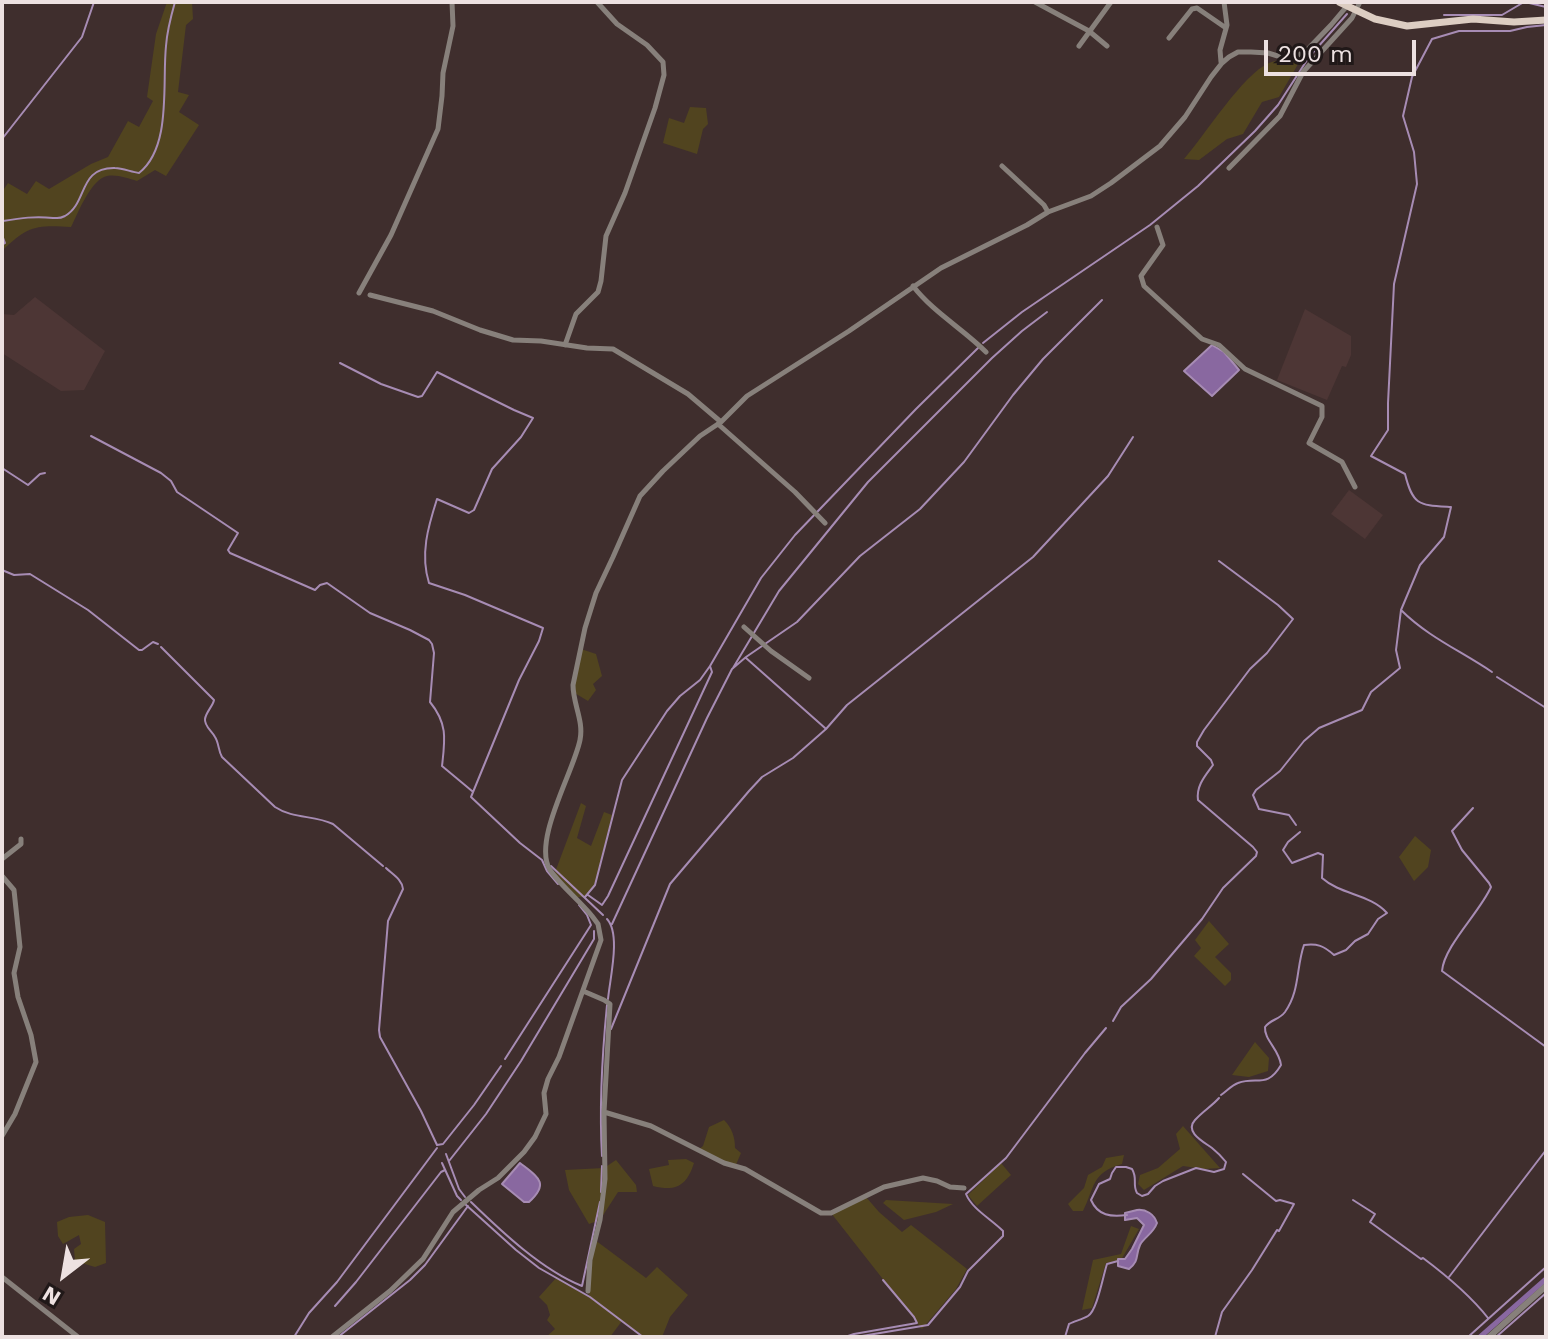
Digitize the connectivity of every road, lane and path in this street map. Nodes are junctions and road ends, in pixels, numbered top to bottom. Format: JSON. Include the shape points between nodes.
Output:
{"nodes":[{"id":1,"x":452,"y":2,"type":"edge"},
{"id":2,"x":597,"y":2,"type":"edge"},
{"id":3,"x":1035,"y":2,"type":"edge"},
{"id":4,"x":1111,"y":2,"type":"edge"},
{"id":5,"x":1188,"y":2,"type":"edge"},
{"id":6,"x":1224,"y":2,"type":"edge"},
{"id":7,"x":1347,"y":4,"type":"edge"},
{"id":8,"x":1197,"y":8,"type":"junction"},
{"id":9,"x":1546,"y":20,"type":"edge"},
{"id":10,"x":1226,"y":28,"type":"junction"},
{"id":11,"x":1089,"y":31,"type":"junction"},
{"id":12,"x":1169,"y":38,"type":"dead end"},
{"id":13,"x":1079,"y":46,"type":"dead end"},
{"id":14,"x":1107,"y":46,"type":"dead end"},
{"id":15,"x":1222,"y":63,"type":"junction"},
{"id":16,"x":1002,"y":166,"type":"dead end"},
{"id":17,"x":1229,"y":168,"type":"dead end"},
{"id":18,"x":1048,"y":212,"type":"junction"},
{"id":19,"x":1157,"y":227,"type":"dead end"},
{"id":20,"x":913,"y":286,"type":"junction"},
{"id":21,"x":359,"y":293,"type":"dead end"},
{"id":22,"x":370,"y":295,"type":"dead end"},
{"id":23,"x":565,"y":345,"type":"junction"},
{"id":24,"x":986,"y":352,"type":"dead end"},
{"id":25,"x":719,"y":423,"type":"junction"},
{"id":26,"x":1355,"y":487,"type":"dead end"},
{"id":27,"x":825,"y":523,"type":"dead end"},
{"id":28,"x":744,"y":627,"type":"dead end"},
{"id":29,"x":809,"y":678,"type":"dead end"},
{"id":30,"x":21,"y":839,"type":"dead end"},
{"id":31,"x":2,"y":859,"type":"edge"},
{"id":32,"x":2,"y":876,"type":"edge"},
{"id":33,"x":583,"y":991,"type":"junction"},
{"id":34,"x":604,"y":1112,"type":"junction"},
{"id":35,"x":2,"y":1136,"type":"edge"},
{"id":36,"x":964,"y":1188,"type":"dead end"},
{"id":37,"x":2,"y":1277,"type":"edge"},
{"id":38,"x":1546,"y":1286,"type":"edge"},
{"id":39,"x":588,"y":1291,"type":"dead end"},
{"id":40,"x":78,"y":1337,"type":"edge"},
{"id":41,"x":332,"y":1337,"type":"edge"},
{"id":42,"x":1489,"y":1337,"type":"edge"}],
"edges":[{"from":1,"to":21,"type":"street","via":[[438,129]]},
{"from":2,"to":23,"type":"street","via":[[663,62],[664,75],[606,236],[598,292],[576,314]]},
{"from":3,"to":11,"type":"street"},
{"from":4,"to":11,"type":"street"},
{"from":5,"to":8,"type":"street"},
{"from":6,"to":10,"type":"street"},
{"from":7,"to":9,"type":"main road","via":[[1375,19],[1407,26],[1473,19]]},
{"from":7,"to":15,"type":"street","via":[[1297,56],[1238,52]]},
{"from":7,"to":17,"type":"street","via":[[1352,18],[1303,72],[1280,116]]},
{"from":8,"to":10,"type":"street"},
{"from":8,"to":12,"type":"street"},
{"from":10,"to":15,"type":"street"},
{"from":11,"to":13,"type":"street"},
{"from":11,"to":14,"type":"street"},
{"from":15,"to":18,"type":"street","via":[[1160,146],[1098,192]]},
{"from":16,"to":18,"type":"street"},
{"from":18,"to":20,"type":"street"},
{"from":19,"to":26,"type":"street","via":[[1163,245],[1141,276],[1144,286],[1202,339],[1219,345],[1245,369],[1322,406],[1309,443],[1342,462]]},
{"from":20,"to":24,"type":"street"},
{"from":20,"to":25,"type":"street","via":[[747,396]]},
{"from":22,"to":23,"type":"street","via":[[513,340]]},
{"from":23,"to":25,"type":"street","via":[[613,349],[688,394]]},
{"from":25,"to":27,"type":"street"},
{"from":25,"to":33,"type":"street","via":[[640,496],[585,628],[573,685],[581,737],[545,854],[550,871],[601,932]]},
{"from":28,"to":29,"type":"street"},
{"from":30,"to":31,"type":"street"},
{"from":32,"to":35,"type":"street","via":[[14,890],[20,947],[14,973],[36,1062]]},
{"from":33,"to":34,"type":"street","via":[[610,1004]]},
{"from":33,"to":41,"type":"street","via":[[548,1079],[546,1114],[535,1137],[498,1178],[453,1212],[408,1274]]},
{"from":34,"to":36,"type":"street","via":[[651,1126],[745,1169],[821,1213],[884,1187],[923,1178]]},
{"from":34,"to":39,"type":"street","via":[[605,1179]]},
{"from":37,"to":40,"type":"street"},
{"from":38,"to":42,"type":"street"}]}
